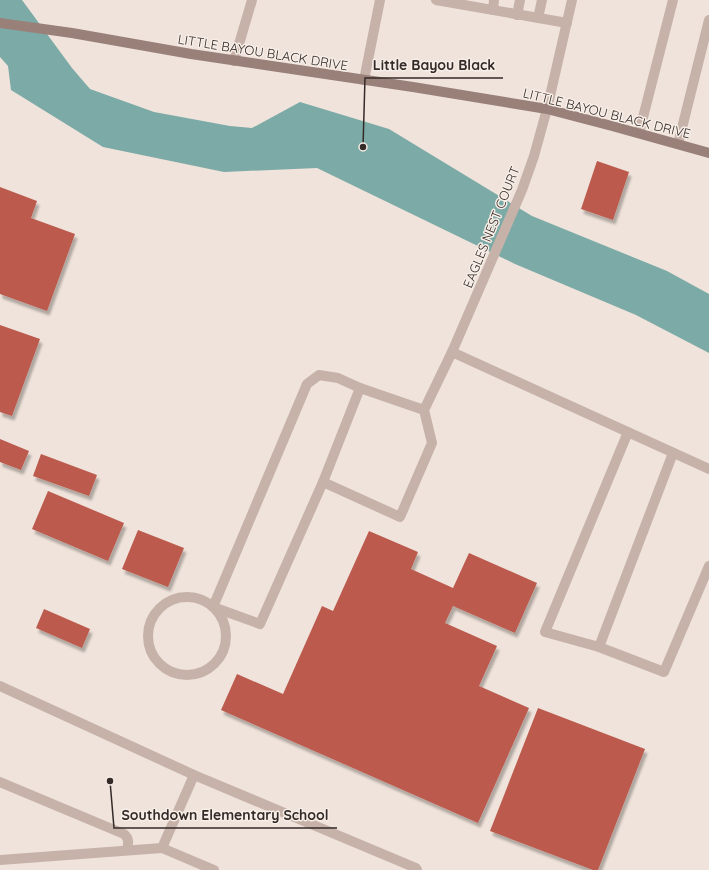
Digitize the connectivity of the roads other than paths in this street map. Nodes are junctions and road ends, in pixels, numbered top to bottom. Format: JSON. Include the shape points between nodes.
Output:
{"nodes":[{"id":1,"x":252,"y":0,"type":"edge"},
{"id":2,"x":380,"y":0,"type":"edge"},
{"id":3,"x":439,"y":0,"type":"edge"},
{"id":4,"x":520,"y":0,"type":"edge"},
{"id":5,"x":542,"y":0,"type":"edge"},
{"id":6,"x":572,"y":0,"type":"edge"},
{"id":7,"x":673,"y":0,"type":"edge"},
{"id":8,"x":468,"y":3,"type":"edge"},
{"id":9,"x":494,"y":5,"type":"edge"},
{"id":10,"x":517,"y":15,"type":"junction"},
{"id":11,"x":538,"y":18,"type":"junction"},
{"id":12,"x":709,"y":20,"type":"edge"},
{"id":13,"x":0,"y":23,"type":"edge"},
{"id":14,"x":567,"y":23,"type":"junction"},
{"id":15,"x":708,"y":32,"type":"edge"},
{"id":16,"x":234,"y":61,"type":"junction"},
{"id":17,"x":364,"y":80,"type":"junction"},
{"id":18,"x":547,"y":109,"type":"junction"},
{"id":19,"x":640,"y":133,"type":"junction"},
{"id":20,"x":678,"y":144,"type":"junction"},
{"id":21,"x":709,"y":153,"type":"edge"},
{"id":22,"x":452,"y":352,"type":"junction"},
{"id":23,"x":360,"y":388,"type":"junction"},
{"id":24,"x":424,"y":410,"type":"junction"},
{"id":25,"x":628,"y":432,"type":"junction"},
{"id":26,"x":673,"y":453,"type":"junction"},
{"id":27,"x":709,"y":470,"type":"edge"},
{"id":28,"x":323,"y":482,"type":"junction"},
{"id":29,"x":709,"y":566,"type":"edge"},
{"id":30,"x":213,"y":607,"type":"junction"},
{"id":31,"x":599,"y":647,"type":"junction"},
{"id":32,"x":0,"y":686,"type":"edge"},
{"id":33,"x":194,"y":775,"type":"junction"},
{"id":34,"x":0,"y":782,"type":"edge"},
{"id":35,"x":162,"y":848,"type":"junction"},
{"id":36,"x":127,"y":850,"type":"junction"},
{"id":37,"x":0,"y":860,"type":"edge"},
{"id":38,"x":214,"y":870,"type":"edge"},
{"id":39,"x":417,"y":870,"type":"edge"}],
"edges":[{"from":1,"to":16,"type":"street"},
{"from":2,"to":17,"type":"street"},
{"from":3,"to":8,"type":"street"},
{"from":4,"to":10,"type":"street"},
{"from":5,"to":11,"type":"street"},
{"from":6,"to":14,"type":"street","name":"EAGLES NEST COURT"},
{"from":7,"to":19,"type":"street"},
{"from":8,"to":9,"type":"street"},
{"from":9,"to":10,"type":"street"},
{"from":10,"to":11,"type":"street"},
{"from":11,"to":14,"type":"street"},
{"from":12,"to":15,"type":"street"},
{"from":13,"to":16,"type":"main road","name":"LITTLE BAYOU BLACK DRIVE","via":[[72,32]]},
{"from":14,"to":18,"type":"street","name":"EAGLES NEST COURT"},
{"from":15,"to":20,"type":"street"},
{"from":16,"to":17,"type":"main road","name":"LITTLE BAYOU BLACK DRIVE"},
{"from":17,"to":18,"type":"main road","name":"LITTLE BAYOU BLACK DRIVE"},
{"from":18,"to":19,"type":"main road","name":"LITTLE BAYOU BLACK DRIVE"},
{"from":18,"to":22,"type":"street","name":"EAGLES NEST COURT","via":[[522,190]]},
{"from":19,"to":20,"type":"main road","name":"LITTLE BAYOU BLACK DRIVE"},
{"from":20,"to":21,"type":"main road","name":"LITTLE BAYOU BLACK DRIVE"},
{"from":22,"to":24,"type":"street","name":"EAGLES NEST COURT"},
{"from":22,"to":25,"type":"street"},
{"from":23,"to":24,"type":"street"},
{"from":23,"to":28,"type":"street"},
{"from":23,"to":30,"type":"street","via":[[338,378],[319,375],[307,384]]},
{"from":24,"to":28,"type":"street","via":[[432,443],[400,517]]},
{"from":25,"to":26,"type":"street"},
{"from":25,"to":31,"type":"street","via":[[545,632]]},
{"from":26,"to":27,"type":"street"},
{"from":26,"to":31,"type":"street"},
{"from":28,"to":30,"type":"street","via":[[260,624]]},
{"from":29,"to":31,"type":"street","via":[[664,672]]},
{"from":30,"to":30,"type":"street","via":[[202,600],[188,597],[175,598],[163,605],[154,615],[149,627],[148,641],[152,654],[160,664],[176,673],[195,674],[216,662],[223,652],[226,640],[221,616]]},
{"from":32,"to":33,"type":"street"},
{"from":33,"to":35,"type":"street"},
{"from":33,"to":39,"type":"street"},
{"from":34,"to":36,"type":"street","via":[[124,834],[128,841]]},
{"from":35,"to":36,"type":"street"},
{"from":35,"to":38,"type":"street"},
{"from":36,"to":37,"type":"street"}]}
